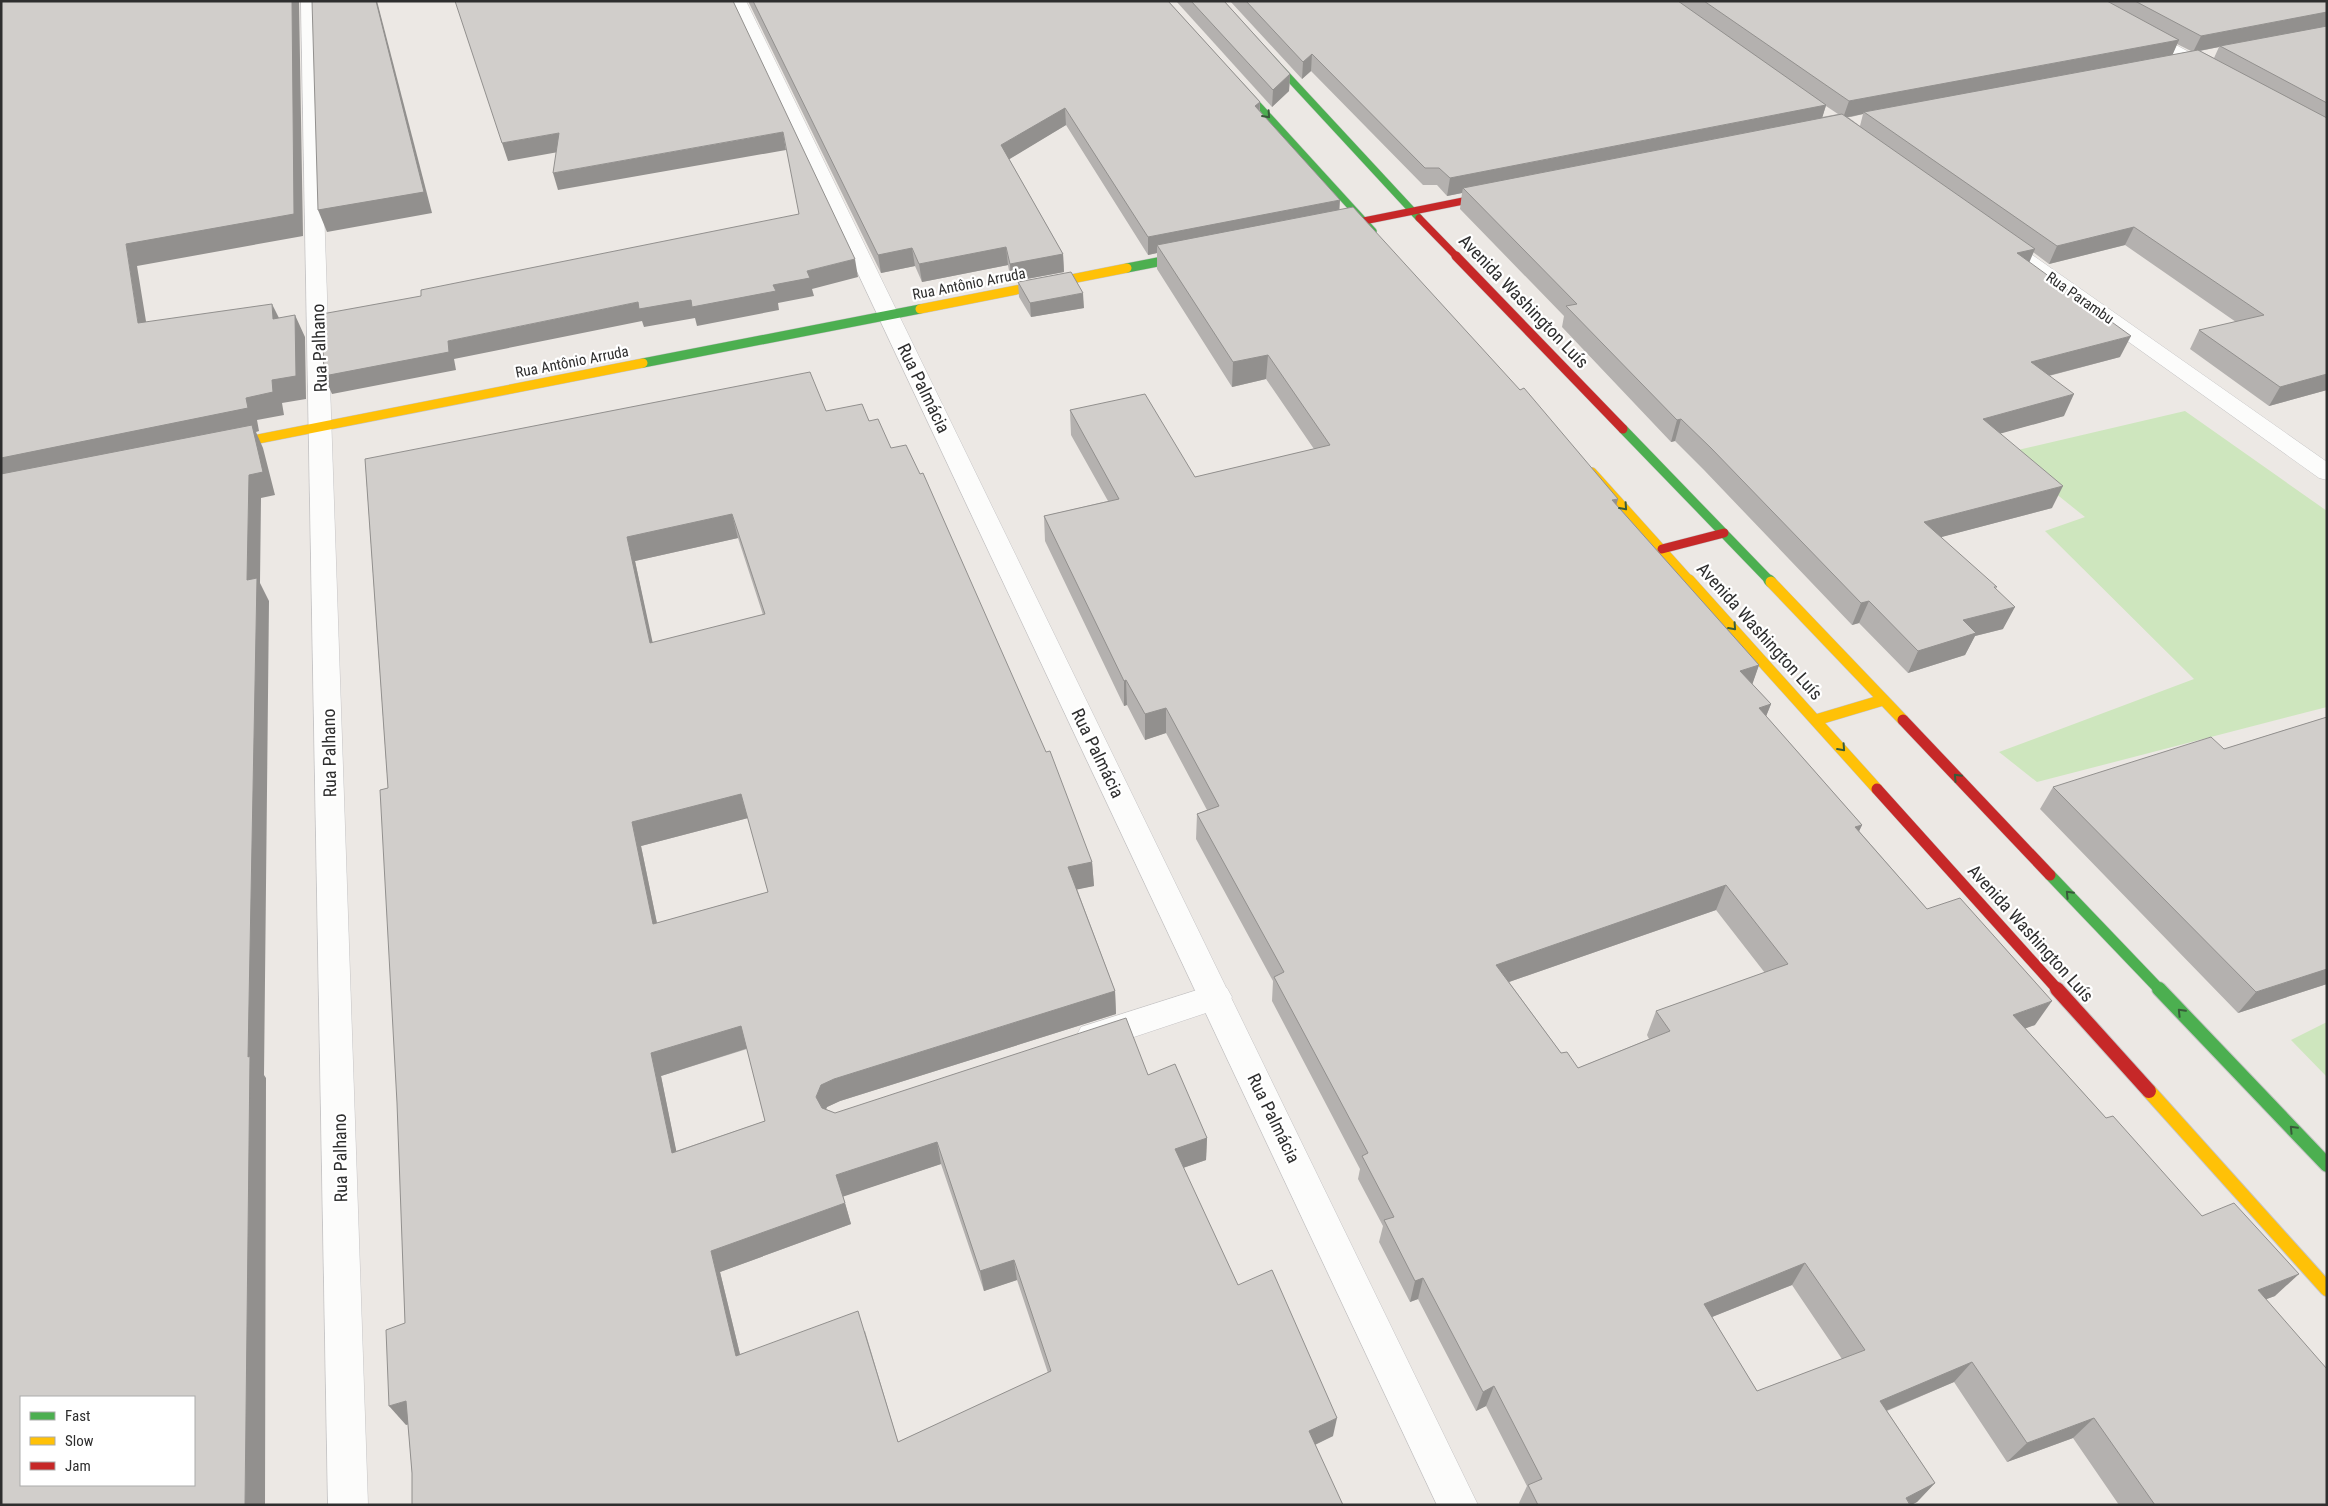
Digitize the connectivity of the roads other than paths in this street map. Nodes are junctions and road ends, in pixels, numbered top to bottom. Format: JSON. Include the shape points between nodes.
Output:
{"nodes":[{"id":1,"x":309,"y":1,"type":"edge"},
{"id":2,"x":738,"y":1,"type":"edge"},
{"id":3,"x":1218,"y":1,"type":"edge"},
{"id":4,"x":2082,"y":1,"type":"edge"},
{"id":5,"x":2211,"y":57,"type":"edge"},
{"id":6,"x":2192,"y":61,"type":"junction"},
{"id":7,"x":2173,"y":64,"type":"edge"},
{"id":8,"x":1230,"y":74,"type":"edge"},
{"id":9,"x":2226,"y":79,"type":"edge"},
{"id":10,"x":1509,"y":192,"type":"edge"},
{"id":11,"x":1412,"y":211,"type":"junction"},
{"id":12,"x":1363,"y":221,"type":"junction"},
{"id":13,"x":1315,"y":230,"type":"edge"},
{"id":14,"x":2001,"y":242,"type":"edge"},
{"id":15,"x":1383,"y":243,"type":"edge"},
{"id":16,"x":1208,"y":252,"type":"edge"},
{"id":17,"x":889,"y":316,"type":"junction"},
{"id":18,"x":321,"y":426,"type":"junction"},
{"id":19,"x":214,"y":448,"type":"edge"},
{"id":20,"x":1582,"y":461,"type":"edge"},
{"id":21,"x":2327,"y":473,"type":"edge"},
{"id":22,"x":1724,"y":534,"type":"junction"},
{"id":23,"x":1662,"y":549,"type":"junction"},
{"id":24,"x":1883,"y":700,"type":"junction"},
{"id":25,"x":1816,"y":720,"type":"junction"},
{"id":26,"x":1216,"y":997,"type":"junction"},
{"id":27,"x":1066,"y":1045,"type":"edge"},
{"id":28,"x":2327,"y":1165,"type":"edge"},
{"id":29,"x":2327,"y":1289,"type":"edge"},
{"id":30,"x":348,"y":1505,"type":"edge"},
{"id":31,"x":1458,"y":1505,"type":"edge"}],
"edges":[{"from":1,"to":18,"type":"street","name":"Rua Palhano"},
{"from":2,"to":17,"type":"street","name":"Rua Palmácia"},
{"from":3,"to":11,"type":"street","name":"Avenida Washington Luís"},
{"from":4,"to":6,"type":"street"},
{"from":5,"to":6,"type":"street"},
{"from":6,"to":7,"type":"street"},
{"from":6,"to":9,"type":"street"},
{"from":8,"to":12,"type":"street","one_way":true},
{"from":10,"to":11,"type":"street"},
{"from":11,"to":12,"type":"street"},
{"from":11,"to":22,"type":"street","name":"Avenida Washington Luís"},
{"from":12,"to":13,"type":"street"},
{"from":12,"to":15,"type":"street"},
{"from":14,"to":21,"type":"street","name":"Rua Parambu"},
{"from":16,"to":17,"type":"street","name":"Rua Antônio Arruda"},
{"from":17,"to":18,"type":"street","name":"Rua Antônio Arruda"},
{"from":17,"to":26,"type":"street","name":"Rua Palmácia"},
{"from":18,"to":19,"type":"street","name":"Rua Antônio Arruda"},
{"from":18,"to":30,"type":"street","name":"Rua Palhano"},
{"from":20,"to":23,"type":"street","name":"Avenida Washington Luís","one_way":true},
{"from":22,"to":23,"type":"street"},
{"from":22,"to":24,"type":"street","name":"Avenida Washington Luís"},
{"from":23,"to":25,"type":"street","name":"Avenida Washington Luís","one_way":true},
{"from":24,"to":25,"type":"street"},
{"from":28,"to":24,"type":"street","name":"Avenida Washington Luís","one_way":true},
{"from":25,"to":29,"type":"street","name":"Avenida Washington Luís","one_way":true},
{"from":26,"to":27,"type":"street"},
{"from":26,"to":31,"type":"street","name":"Rua Palmácia"}]}
